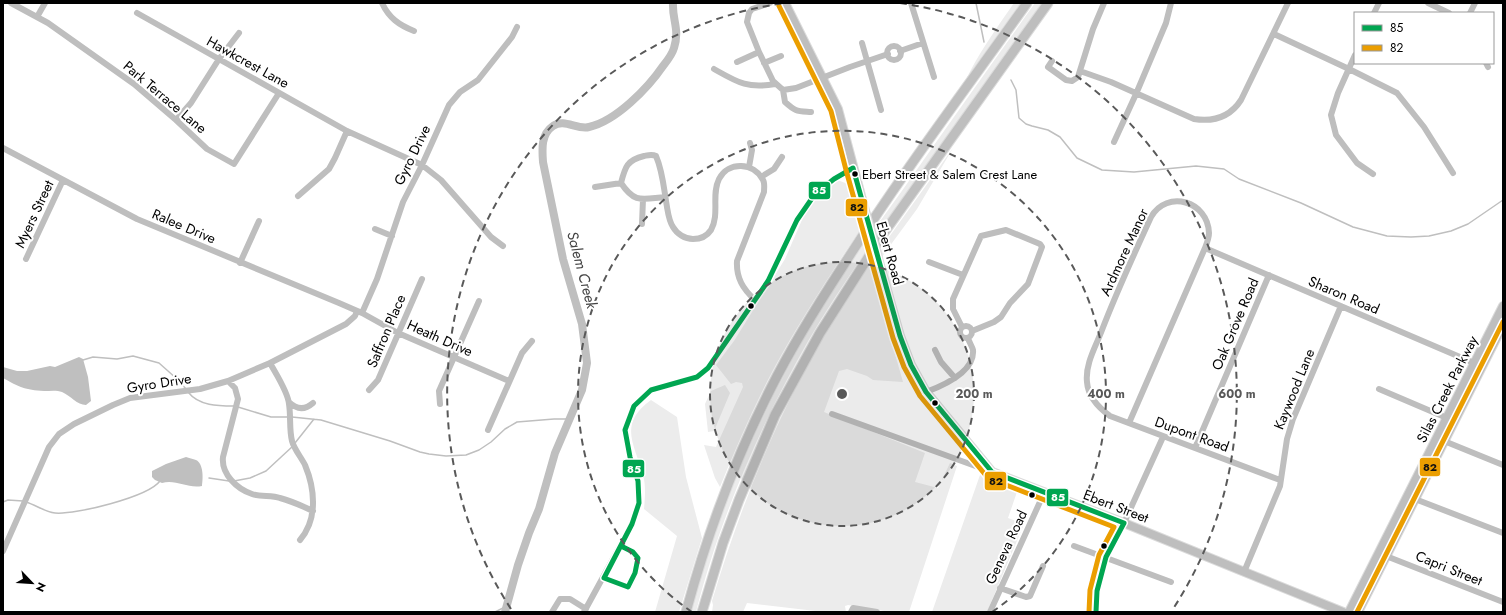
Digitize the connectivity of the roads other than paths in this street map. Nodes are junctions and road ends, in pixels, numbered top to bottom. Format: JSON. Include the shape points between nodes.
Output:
{"nodes":[{"id":1,"x":11,"y":3,"type":"edge"},
{"id":2,"x":45,"y":3,"type":"edge"},
{"id":3,"x":382,"y":3,"type":"edge"},
{"id":4,"x":770,"y":3,"type":"edge"},
{"id":5,"x":785,"y":3,"type":"edge"},
{"id":6,"x":911,"y":3,"type":"edge"},
{"id":7,"x":1027,"y":3,"type":"edge"},
{"id":8,"x":1048,"y":3,"type":"edge"},
{"id":9,"x":1104,"y":3,"type":"edge"},
{"id":10,"x":1171,"y":3,"type":"edge"},
{"id":11,"x":1288,"y":3,"type":"edge"},
{"id":12,"x":1379,"y":3,"type":"edge"},
{"id":13,"x":1428,"y":3,"type":"edge"},
{"id":14,"x":1475,"y":3,"type":"edge"},
{"id":15,"x":1374,"y":12,"type":"edge"},
{"id":16,"x":1447,"y":12,"type":"edge"},
{"id":17,"x":1470,"y":12,"type":"edge"},
{"id":18,"x":137,"y":13,"type":"dead end"},
{"id":19,"x":37,"y":17,"type":"junction"},
{"id":20,"x":517,"y":27,"type":"dead end"},
{"id":21,"x":414,"y":31,"type":"dead end"},
{"id":22,"x":239,"y":33,"type":"dead end"},
{"id":23,"x":1274,"y":34,"type":"junction"},
{"id":24,"x":862,"y":43,"type":"dead end"},
{"id":25,"x":923,"y":43,"type":"junction"},
{"id":26,"x":900,"y":50,"type":"junction"},
{"id":27,"x":759,"y":52,"type":"junction"},
{"id":28,"x":888,"y":54,"type":"junction"},
{"id":29,"x":781,"y":56,"type":"dead end"},
{"id":30,"x":1354,"y":57,"type":"edge"},
{"id":31,"x":219,"y":59,"type":"junction"},
{"id":32,"x":867,"y":61,"type":"junction"},
{"id":33,"x":1052,"y":61,"type":"dead end"},
{"id":34,"x":737,"y":62,"type":"dead end"},
{"id":35,"x":764,"y":63,"type":"junction"},
{"id":36,"x":714,"y":69,"type":"dead end"},
{"id":37,"x":1348,"y":69,"type":"junction"},
{"id":38,"x":1080,"y":71,"type":"junction"},
{"id":39,"x":823,"y":77,"type":"junction"},
{"id":40,"x":934,"y":77,"type":"dead end"},
{"id":41,"x":775,"y":84,"type":"junction"},
{"id":42,"x":784,"y":90,"type":"junction"},
{"id":43,"x":279,"y":93,"type":"junction"},
{"id":44,"x":1136,"y":94,"type":"junction"},
{"id":45,"x":881,"y":110,"type":"dead end"},
{"id":46,"x":811,"y":112,"type":"dead end"},
{"id":47,"x":176,"y":120,"type":"junction"},
{"id":48,"x":347,"y":131,"type":"junction"},
{"id":49,"x":1114,"y":142,"type":"dead end"},
{"id":50,"x":750,"y":143,"type":"dead end"},
{"id":51,"x":3,"y":148,"type":"edge"},
{"id":52,"x":782,"y":157,"type":"dead end"},
{"id":53,"x":422,"y":165,"type":"junction"},
{"id":54,"x":749,"y":167,"type":"junction"},
{"id":55,"x":853,"y":168,"type":"junction"},
{"id":56,"x":1453,"y":173,"type":"dead end"},
{"id":57,"x":1373,"y":174,"type":"dead end"},
{"id":58,"x":761,"y":177,"type":"junction"},
{"id":59,"x":63,"y":180,"type":"junction"},
{"id":60,"x":620,"y":183,"type":"junction"},
{"id":61,"x":595,"y":187,"type":"dead end"},
{"id":62,"x":298,"y":196,"type":"dead end"},
{"id":63,"x":665,"y":197,"type":"junction"},
{"id":64,"x":643,"y":199,"type":"junction"},
{"id":65,"x":259,"y":221,"type":"dead end"},
{"id":66,"x":642,"y":224,"type":"dead end"},
{"id":67,"x":375,"y":229,"type":"dead end"},
{"id":68,"x":392,"y":236,"type":"junction"},
{"id":69,"x":503,"y":246,"type":"dead end"},
{"id":70,"x":1205,"y":248,"type":"junction"},
{"id":71,"x":26,"y":259,"type":"dead end"},
{"id":72,"x":929,"y":262,"type":"dead end"},
{"id":73,"x":240,"y":263,"type":"junction"},
{"id":74,"x":963,"y":275,"type":"junction"},
{"id":75,"x":1269,"y":275,"type":"junction"},
{"id":76,"x":422,"y":279,"type":"dead end"},
{"id":77,"x":755,"y":300,"type":"junction"},
{"id":78,"x":479,"y":301,"type":"dead end"},
{"id":79,"x":1341,"y":306,"type":"junction"},
{"id":80,"x":1503,"y":306,"type":"edge"},
{"id":81,"x":360,"y":312,"type":"junction"},
{"id":82,"x":1503,"y":325,"type":"edge"},
{"id":83,"x":962,"y":327,"type":"junction"},
{"id":84,"x":972,"y":331,"type":"junction"},
{"id":85,"x":398,"y":333,"type":"junction"},
{"id":86,"x":968,"y":338,"type":"junction"},
{"id":87,"x":532,"y":341,"type":"dead end"},
{"id":88,"x":934,"y":350,"type":"dead end"},
{"id":89,"x":453,"y":358,"type":"junction"},
{"id":90,"x":270,"y":363,"type":"junction"},
{"id":91,"x":1474,"y":363,"type":"junction"},
{"id":92,"x":954,"y":378,"type":"junction"},
{"id":93,"x":228,"y":381,"type":"junction"},
{"id":94,"x":509,"y":381,"type":"junction"},
{"id":95,"x":1379,"y":389,"type":"dead end"},
{"id":96,"x":369,"y":390,"type":"dead end"},
{"id":97,"x":926,"y":392,"type":"junction"},
{"id":98,"x":289,"y":402,"type":"junction"},
{"id":99,"x":314,"y":403,"type":"dead end"},
{"id":100,"x":440,"y":404,"type":"dead end"},
{"id":101,"x":1098,"y":408,"type":"joint"},
{"id":102,"x":832,"y":414,"type":"dead end"},
{"id":103,"x":1447,"y":418,"type":"junction"},
{"id":104,"x":1129,"y":424,"type":"junction"},
{"id":105,"x":488,"y":430,"type":"dead end"},
{"id":106,"x":1163,"y":437,"type":"junction"},
{"id":107,"x":1444,"y":441,"type":"junction"},
{"id":108,"x":1195,"y":448,"type":"junction"},
{"id":109,"x":1503,"y":465,"type":"edge"},
{"id":110,"x":992,"y":472,"type":"junction"},
{"id":111,"x":1280,"y":480,"type":"junction"},
{"id":112,"x":1044,"y":493,"type":"junction"},
{"id":113,"x":1415,"y":499,"type":"junction"},
{"id":114,"x":313,"y":511,"type":"junction"},
{"id":115,"x":1124,"y":523,"type":"junction"},
{"id":116,"x":1503,"y":533,"type":"edge"},
{"id":117,"x":300,"y":540,"type":"dead end"},
{"id":118,"x":621,"y":546,"type":"junction"},
{"id":119,"x":1074,"y":546,"type":"dead end"},
{"id":120,"x":3,"y":552,"type":"edge"},
{"id":121,"x":1386,"y":556,"type":"junction"},
{"id":122,"x":1106,"y":557,"type":"junction"},
{"id":123,"x":1043,"y":566,"type":"dead end"},
{"id":124,"x":1244,"y":572,"type":"junction"},
{"id":125,"x":604,"y":578,"type":"junction"},
{"id":126,"x":1171,"y":582,"type":"dead end"},
{"id":127,"x":1000,"y":588,"type":"junction"},
{"id":128,"x":1503,"y":602,"type":"edge"},
{"id":129,"x":585,"y":610,"type":"edge"},
{"id":130,"x":852,"y":610,"type":"edge"},
{"id":131,"x":552,"y":612,"type":"edge"},
{"id":132,"x":686,"y":612,"type":"edge"},
{"id":133,"x":702,"y":612,"type":"edge"},
{"id":134,"x":877,"y":612,"type":"edge"},
{"id":135,"x":990,"y":612,"type":"edge"},
{"id":136,"x":1096,"y":612,"type":"edge"},
{"id":137,"x":1343,"y":612,"type":"edge"},
{"id":138,"x":1349,"y":612,"type":"edge"},
{"id":139,"x":1358,"y":612,"type":"edge"}],
"edges":[{"from":1,"to":19,"type":"street","name":"Park Terrace Lane"},
{"from":2,"to":19,"type":"street"},
{"from":3,"to":21,"type":"street","via":[[393,19]]},
{"from":4,"to":27,"type":"street","via":[[752,9],[747,18]]},
{"from":5,"to":39,"type":"main road","name":"Ebert Road"},
{"from":6,"to":25,"type":"street"},
{"from":7,"to":132,"type":"highway","via":[[875,215],[814,310],[756,417],[722,498]]},
{"from":8,"to":133,"type":"highway","via":[[883,234],[820,332],[775,415],[739,500]]},
{"from":9,"to":38,"type":"street"},
{"from":10,"to":44,"type":"street","via":[[1166,23]]},
{"from":11,"to":23,"type":"street"},
{"from":12,"to":15,"type":"street"},
{"from":13,"to":16,"type":"street"},
{"from":14,"to":17,"type":"street"},
{"from":18,"to":31,"type":"street","name":"Hawkcrest Lane"},
{"from":19,"to":47,"type":"street","name":"Park Terrace Lane","via":[[134,84]]},
{"from":20,"to":53,"type":"street","name":"Gyro Drive","via":[[478,80],[460,92],[449,105]]},
{"from":22,"to":31,"type":"street"},
{"from":23,"to":37,"type":"street"},
{"from":23,"to":44,"type":"street","via":[[1241,100],[1232,112],[1222,117],[1194,119]]},
{"from":24,"to":32,"type":"street"},
{"from":25,"to":26,"type":"street"},
{"from":25,"to":40,"type":"street"},
{"from":26,"to":28,"type":"street","via":[[893,46]]},
{"from":26,"to":28,"type":"street","via":[[901,55],[896,59],[889,57]]},
{"from":27,"to":34,"type":"street"},
{"from":27,"to":35,"type":"street"},
{"from":28,"to":32,"type":"street"},
{"from":29,"to":35,"type":"street"},
{"from":30,"to":37,"type":"street"},
{"from":31,"to":43,"type":"street","name":"Hawkcrest Lane"},
{"from":31,"to":47,"type":"street","via":[[191,103]]},
{"from":32,"to":39,"type":"street"},
{"from":32,"to":45,"type":"street"},
{"from":33,"to":38,"type":"street","via":[[1048,67],[1066,80],[1075,80]]},
{"from":35,"to":41,"type":"street"},
{"from":36,"to":41,"type":"street","via":[[739,83],[753,86]]},
{"from":37,"to":56,"type":"street","via":[[1397,93],[1424,127]]},
{"from":37,"to":57,"type":"street","via":[[1331,115],[1336,135],[1357,163]]},
{"from":38,"to":44,"type":"street"},
{"from":39,"to":42,"type":"street"},
{"from":39,"to":55,"type":"main road","name":"Ebert Road","via":[[838,109]]},
{"from":41,"to":42,"type":"street"},
{"from":42,"to":46,"type":"street","via":[[785,102],[793,109]]},
{"from":43,"to":47,"type":"street","name":"Park Terrace Lane","via":[[234,164],[207,149]]},
{"from":43,"to":48,"type":"street","name":"Hawkcrest Lane"},
{"from":44,"to":49,"type":"street"},
{"from":48,"to":53,"type":"street","name":"Hawkcrest Lane"},
{"from":48,"to":62,"type":"street","via":[[329,169]]},
{"from":50,"to":54,"type":"street","via":[[752,150]]},
{"from":51,"to":59,"type":"street","name":"Ralee Drive"},
{"from":52,"to":58,"type":"street","via":[[774,169]]},
{"from":53,"to":68,"type":"street","name":"Gyro Drive","via":[[403,202]]},
{"from":53,"to":69,"type":"street","name":"Hawkcrest Lane","via":[[441,180],[491,237]]},
{"from":54,"to":58,"type":"street"},
{"from":54,"to":63,"type":"street","via":[[733,167],[724,172],[717,187],[714,220],[708,234],[700,238],[684,237],[673,227]]},
{"from":55,"to":77,"type":"street","via":[[815,194],[797,220],[768,281]]},
{"from":55,"to":97,"type":"main road","name":"Ebert Road","bridge":true,"via":[[900,336],[911,365]]},
{"from":58,"to":77,"type":"street","via":[[764,192],[736,269],[746,292]]},
{"from":59,"to":71,"type":"street","name":"Myers Street"},
{"from":59,"to":73,"type":"street","name":"Ralee Drive","via":[[137,219]]},
{"from":60,"to":61,"type":"street"},
{"from":60,"to":63,"type":"street","via":[[627,165],[635,158],[653,155],[659,163]]},
{"from":60,"to":64,"type":"street","via":[[632,196]]},
{"from":63,"to":64,"type":"street"},
{"from":64,"to":66,"type":"street"},
{"from":65,"to":73,"type":"street"},
{"from":67,"to":68,"type":"street"},
{"from":68,"to":81,"type":"street","name":"Gyro Drive","via":[[377,279]]},
{"from":70,"to":75,"type":"street","name":"Sharon Road"},
{"from":70,"to":101,"type":"street","name":"Ardmore Manor","via":[[1209,236],[1208,227],[1205,217],[1197,208],[1188,203],[1176,202],[1164,205],[1153,213],[1116,294],[1089,365],[1087,387]]},
{"from":70,"to":104,"type":"street","name":"Ardmore Manor"},
{"from":72,"to":74,"type":"street"},
{"from":73,"to":81,"type":"street","name":"Ralee Drive"},
{"from":74,"to":83,"type":"street","via":[[952,304]]},
{"from":74,"to":84,"type":"street","via":[[983,235],[1006,230],[1042,246],[1025,288],[998,320]]},
{"from":75,"to":79,"type":"street","name":"Sharon Road"},
{"from":75,"to":108,"type":"street","name":"Oak Grove Road"},
{"from":76,"to":85,"type":"street","name":"Saffron Place"},
{"from":77,"to":118,"type":"street","via":[[708,368],[697,377],[651,390],[634,406],[625,430],[638,480],[639,503]]},
{"from":78,"to":89,"type":"street"},
{"from":79,"to":91,"type":"street","name":"Sharon Road"},
{"from":79,"to":111,"type":"street","name":"Kaywood Lane","via":[[1293,419]]},
{"from":80,"to":91,"type":"main road","name":"Silas Creek Parkway"},
{"from":81,"to":85,"type":"street","name":"Heath Drive"},
{"from":81,"to":90,"type":"street","name":"Gyro Drive","via":[[346,324]]},
{"from":82,"to":107,"type":"main road","name":"Silas Creek Parkway"},
{"from":83,"to":84,"type":"street","via":[[968,326]]},
{"from":83,"to":86,"type":"street","via":[[960,335]]},
{"from":84,"to":86,"type":"street"},
{"from":85,"to":89,"type":"street","name":"Heath Drive"},
{"from":85,"to":96,"type":"street","name":"Saffron Place","via":[[378,380]]},
{"from":86,"to":92,"type":"street","via":[[973,349],[971,360]]},
{"from":87,"to":94,"type":"street","via":[[522,353]]},
{"from":88,"to":92,"type":"street"},
{"from":89,"to":94,"type":"street","name":"Heath Drive"},
{"from":89,"to":100,"type":"street","via":[[439,392]]},
{"from":90,"to":93,"type":"street","name":"Gyro Drive"},
{"from":90,"to":98,"type":"street"},
{"from":91,"to":103,"type":"main road","name":"Silas Creek Parkway"},
{"from":92,"to":97,"type":"street","via":[[947,384]]},
{"from":93,"to":114,"type":"street","via":[[235,388],[238,399],[223,457],[226,473],[238,486],[252,494],[279,497]]},
{"from":93,"to":120,"type":"street","name":"Gyro Drive","via":[[200,388],[130,398],[95,413],[59,434],[49,447]]},
{"from":94,"to":105,"type":"street"},
{"from":95,"to":103,"type":"street"},
{"from":97,"to":110,"type":"main road","name":"Ebert Road"},
{"from":98,"to":99,"type":"street","via":[[293,407],[302,409]]},
{"from":98,"to":114,"type":"street","via":[[292,441],[311,485]]},
{"from":101,"to":104,"type":"street","name":"Dupont Road"},
{"from":102,"to":110,"type":"street","name":"Ebert Street"},
{"from":103,"to":138,"type":"main road","name":"Silas Creek Parkway"},
{"from":104,"to":106,"type":"street","name":"Dupont Road"},
{"from":106,"to":108,"type":"street","name":"Dupont Road"},
{"from":106,"to":115,"type":"street"},
{"from":107,"to":109,"type":"street"},
{"from":107,"to":113,"type":"main road","name":"Silas Creek Parkway"},
{"from":108,"to":111,"type":"street","name":"Dupont Road"},
{"from":110,"to":112,"type":"main road","name":"Ebert Street"},
{"from":111,"to":124,"type":"street","name":"Kaywood Lane","via":[[1280,486]]},
{"from":112,"to":115,"type":"main road","name":"Ebert Street"},
{"from":112,"to":127,"type":"street","name":"Geneva Road"},
{"from":113,"to":116,"type":"street"},
{"from":113,"to":121,"type":"main road","name":"Silas Creek Parkway"},
{"from":114,"to":117,"type":"street","via":[[306,533]]},
{"from":115,"to":122,"type":"street"},
{"from":115,"to":124,"type":"main road","name":"Ebert Street"},
{"from":118,"to":125,"type":"street"},
{"from":118,"to":125,"type":"street","via":[[633,552],[638,558],[631,584],[628,587]]},
{"from":119,"to":122,"type":"street"},
{"from":121,"to":128,"type":"street","name":"Capri Street"},
{"from":121,"to":139,"type":"main road","name":"Silas Creek Parkway"},
{"from":122,"to":126,"type":"street"},
{"from":122,"to":136,"type":"street","via":[[1097,591]]},
{"from":123,"to":127,"type":"street","via":[[1030,596]]},
{"from":124,"to":137,"type":"main road","name":"Ebert Street"},
{"from":125,"to":129,"type":"street"},
{"from":127,"to":135,"type":"street","name":"Geneva Road"},
{"from":129,"to":131,"type":"street","via":[[570,599],[560,600]]},
{"from":130,"to":134,"type":"street"}]}
